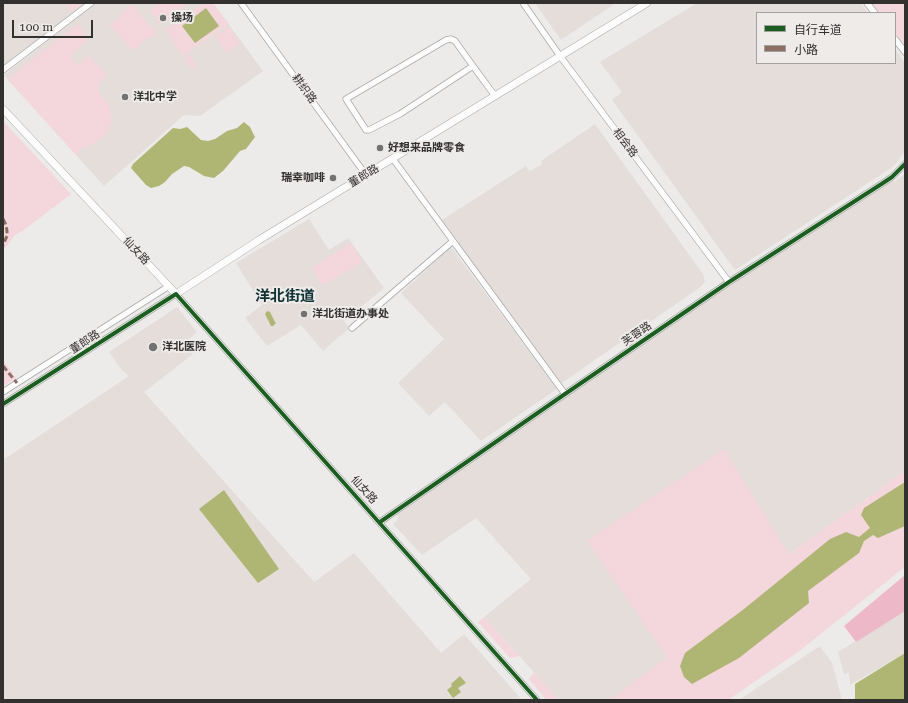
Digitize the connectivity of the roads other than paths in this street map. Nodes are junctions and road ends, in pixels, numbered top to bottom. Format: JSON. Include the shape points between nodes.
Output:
{"nodes":[{"id":1,"x":91,"y":3,"type":"edge"},
{"id":2,"x":241,"y":3,"type":"edge"},
{"id":3,"x":523,"y":3,"type":"edge"},
{"id":4,"x":647,"y":3,"type":"edge"},
{"id":5,"x":867,"y":3,"type":"edge"},
{"id":6,"x":874,"y":12,"type":"edge"},
{"id":7,"x":896,"y":40,"type":"edge"},
{"id":8,"x":905,"y":52,"type":"edge"},
{"id":9,"x":560,"y":56,"type":"junction"},
{"id":10,"x":473,"y":66,"type":"junction"},
{"id":11,"x":3,"y":70,"type":"edge"},
{"id":12,"x":495,"y":96,"type":"junction"},
{"id":13,"x":3,"y":109,"type":"edge"},
{"id":14,"x":393,"y":159,"type":"junction"},
{"id":15,"x":905,"y":164,"type":"edge"},
{"id":16,"x":366,"y":175,"type":"junction"},
{"id":17,"x":453,"y":241,"type":"junction"},
{"id":18,"x":729,"y":282,"type":"junction"},
{"id":19,"x":168,"y":286,"type":"junction"},
{"id":20,"x":176,"y":294,"type":"junction"},
{"id":21,"x":352,"y":328,"type":"dead end"},
{"id":22,"x":3,"y":392,"type":"edge"},
{"id":23,"x":565,"y":394,"type":"junction"},
{"id":24,"x":3,"y":404,"type":"edge"},
{"id":25,"x":380,"y":522,"type":"junction"},
{"id":26,"x":537,"y":700,"type":"edge"}],
"edges":[{"from":1,"to":11,"type":"street"},
{"from":2,"to":16,"type":"street","name":"耕织路"},
{"from":3,"to":9,"type":"street","name":"相会路"},
{"from":4,"to":9,"type":"main road","name":"董郎路"},
{"from":5,"to":6,"type":"street"},
{"from":7,"to":8,"type":"street"},
{"from":9,"to":12,"type":"main road","name":"董郎路"},
{"from":9,"to":18,"type":"street","name":"相会路"},
{"from":10,"to":10,"type":"street","via":[[453,39],[450,39],[346,99],[366,130],[369,130],[400,114]]},
{"from":10,"to":12,"type":"street"},
{"from":12,"to":14,"type":"main road","name":"董郎路"},
{"from":13,"to":19,"type":"main road","name":"仙女路"},
{"from":14,"to":16,"type":"main road","name":"董郎路"},
{"from":14,"to":17,"type":"street"},
{"from":15,"to":18,"type":"street","name":"芙蓉路","via":[[892,177]]},
{"from":16,"to":20,"type":"main road","name":"董郎路"},
{"from":17,"to":21,"type":"street"},
{"from":17,"to":23,"type":"street"},
{"from":18,"to":23,"type":"street","name":"芙蓉路"},
{"from":19,"to":20,"type":"main road","name":"仙女路"},
{"from":19,"to":22,"type":"street","name":"董郎路"},
{"from":20,"to":24,"type":"street","name":"董郎路"},
{"from":20,"to":25,"type":"street","name":"仙女路"},
{"from":23,"to":25,"type":"street","name":"芙蓉路"},
{"from":25,"to":26,"type":"street","name":"仙女路"}]}
